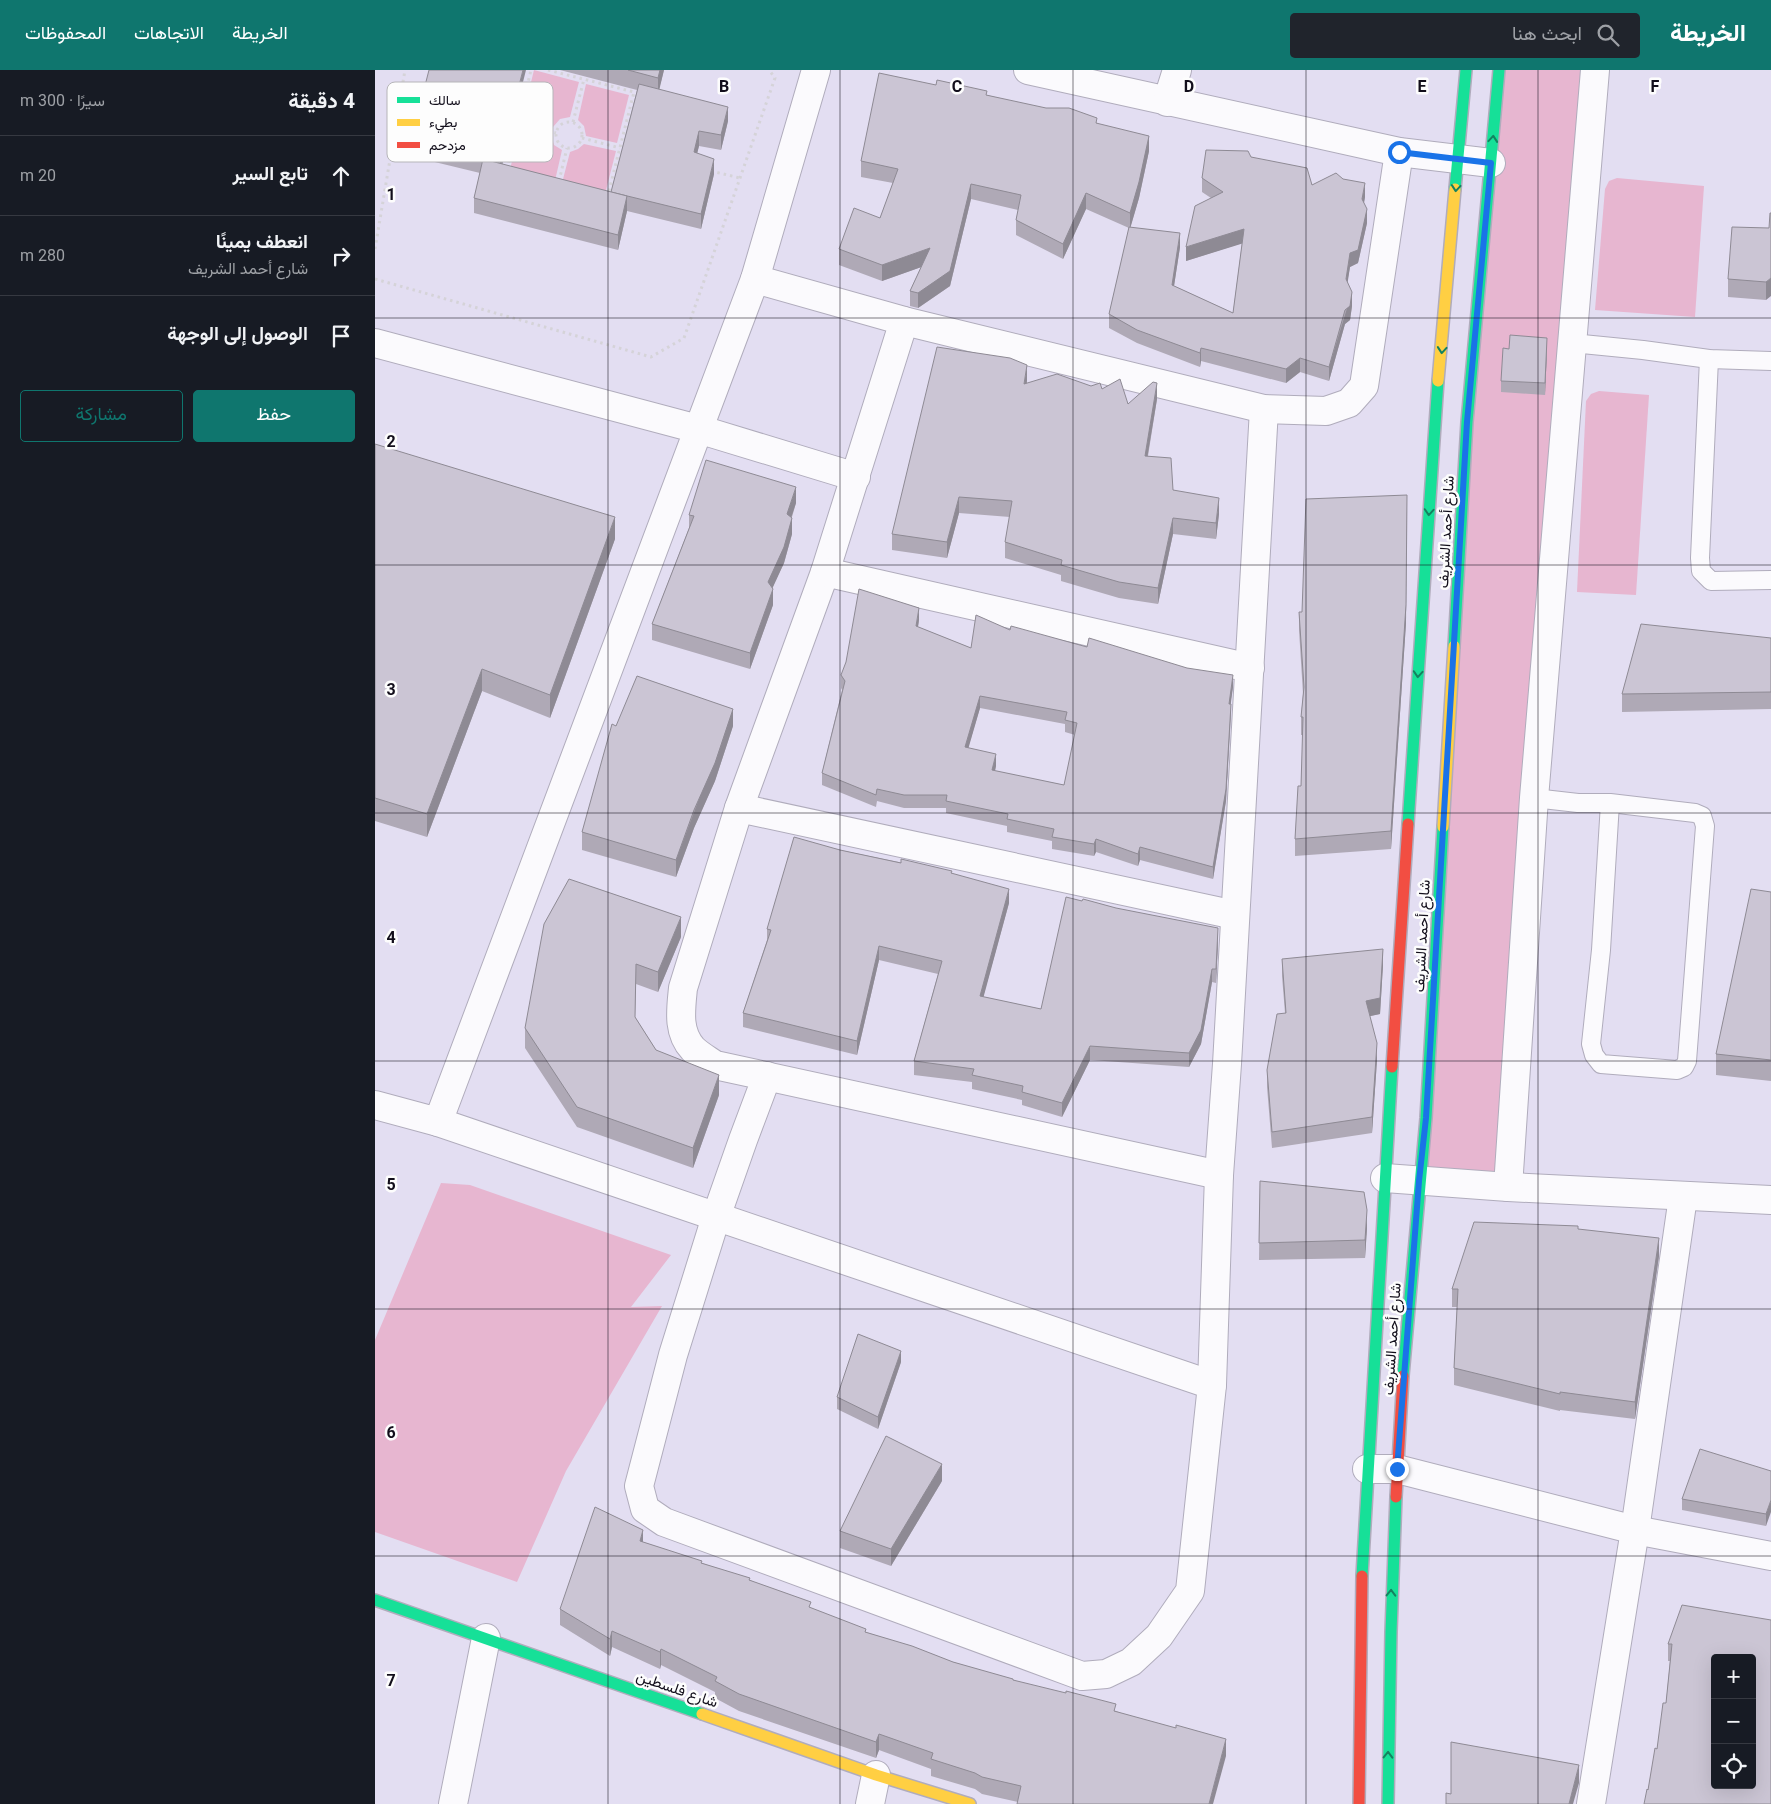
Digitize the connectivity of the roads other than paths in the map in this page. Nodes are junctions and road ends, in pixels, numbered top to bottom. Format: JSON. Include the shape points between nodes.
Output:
{"nodes":[{"id":1,"x":816,"y":70,"type":"edge"},
{"id":2,"x":1028,"y":70,"type":"edge"},
{"id":3,"x":1177,"y":70,"type":"edge"},
{"id":4,"x":1466,"y":70,"type":"edge"},
{"id":5,"x":1499,"y":70,"type":"edge"},
{"id":6,"x":1595,"y":70,"type":"edge"},
{"id":7,"x":1167,"y":102,"type":"junction"},
{"id":8,"x":1399,"y":152,"type":"junction"},
{"id":9,"x":1459,"y":159,"type":"junction"},
{"id":10,"x":1491,"y":163,"type":"junction"},
{"id":11,"x":755,"y":279,"type":"junction"},
{"id":12,"x":904,"y":321,"type":"junction"},
{"id":13,"x":375,"y":343,"type":"edge"},
{"id":14,"x":1572,"y":343,"type":"junction"},
{"id":15,"x":1709,"y":359,"type":"junction"},
{"id":16,"x":1771,"y":361,"type":"edge"},
{"id":17,"x":1264,"y":409,"type":"junction"},
{"id":18,"x":698,"y":430,"type":"junction"},
{"id":19,"x":856,"y":477,"type":"junction"},
{"id":20,"x":825,"y":572,"type":"junction"},
{"id":21,"x":1771,"y":580,"type":"edge"},
{"id":22,"x":1250,"y":668,"type":"junction"},
{"id":23,"x":1534,"y":798,"type":"junction"},
{"id":24,"x":1610,"y":804,"type":"junction"},
{"id":25,"x":739,"y":808,"type":"junction"},
{"id":26,"x":1235,"y":915,"type":"junction"},
{"id":27,"x":767,"y":1076,"type":"junction"},
{"id":28,"x":375,"y":1105,"type":"edge"},
{"id":29,"x":438,"y":1122,"type":"junction"},
{"id":30,"x":1219,"y":1176,"type":"junction"},
{"id":31,"x":1385,"y":1178,"type":"junction"},
{"id":32,"x":1419,"y":1181,"type":"junction"},
{"id":33,"x":1508,"y":1187,"type":"junction"},
{"id":34,"x":1683,"y":1197,"type":"junction"},
{"id":35,"x":1771,"y":1200,"type":"edge"},
{"id":36,"x":716,"y":1217,"type":"junction"},
{"id":37,"x":1212,"y":1384,"type":"junction"},
{"id":38,"x":1367,"y":1469,"type":"junction"},
{"id":39,"x":1397,"y":1469,"type":"junction"},
{"id":40,"x":1635,"y":1530,"type":"junction"},
{"id":41,"x":1771,"y":1556,"type":"edge"},
{"id":42,"x":375,"y":1600,"type":"edge"},
{"id":43,"x":486,"y":1638,"type":"junction"},
{"id":44,"x":876,"y":1776,"type":"junction"},
{"id":45,"x":453,"y":1804,"type":"edge"},
{"id":46,"x":870,"y":1804,"type":"edge"},
{"id":47,"x":970,"y":1804,"type":"edge"},
{"id":48,"x":1359,"y":1804,"type":"edge"},
{"id":49,"x":1388,"y":1804,"type":"edge"},
{"id":50,"x":1591,"y":1804,"type":"edge"}],
"edges":[{"from":1,"to":11,"type":"street"},
{"from":2,"to":7,"type":"street"},
{"from":3,"to":7,"type":"street"},
{"from":4,"to":9,"type":"street","name":"شارع أحمد الشريف"},
{"from":10,"to":5,"type":"street","name":"شارع أحمد الشريف","one_way":true},
{"from":6,"to":14,"type":"street"},
{"from":7,"to":8,"type":"street"},
{"from":8,"to":9,"type":"street"},
{"from":8,"to":17,"type":"street","via":[[1364,386],[1349,403],[1326,411]]},
{"from":9,"to":10,"type":"street"},
{"from":9,"to":31,"type":"street","name":"شارع أحمد الشريف","one_way":true,"via":[[1435,420]]},
{"from":10,"to":32,"type":"street","name":"شارع أحمد الشريف","via":[[1467,422],[1427,1108]]},
{"from":11,"to":12,"type":"street"},
{"from":11,"to":18,"type":"street"},
{"from":12,"to":17,"type":"street"},
{"from":12,"to":19,"type":"street"},
{"from":13,"to":18,"type":"street"},
{"from":14,"to":15,"type":"lane"},
{"from":14,"to":23,"type":"street"},
{"from":15,"to":16,"type":"lane"},
{"from":15,"to":21,"type":"lane","via":[[1701,571],[1711,581]]},
{"from":17,"to":22,"type":"street"},
{"from":18,"to":19,"type":"street"},
{"from":18,"to":29,"type":"street"},
{"from":19,"to":20,"type":"street"},
{"from":20,"to":22,"type":"street"},
{"from":20,"to":25,"type":"street"},
{"from":22,"to":26,"type":"street"},
{"from":23,"to":24,"type":"lane"},
{"from":23,"to":33,"type":"street"},
{"from":24,"to":24,"type":"lane","via":[[1695,813],[1702,816],[1705,826],[1687,1061],[1677,1070],[1601,1064],[1591,1044],[1601,950]]},
{"from":25,"to":26,"type":"street"},
{"from":25,"to":27,"type":"street","via":[[683,988],[680,1018],[683,1033],[693,1048],[715,1065]]},
{"from":26,"to":30,"type":"street"},
{"from":27,"to":30,"type":"street"},
{"from":27,"to":36,"type":"street"},
{"from":28,"to":29,"type":"street"},
{"from":29,"to":36,"type":"street"},
{"from":30,"to":37,"type":"street"},
{"from":31,"to":32,"type":"street"},
{"from":31,"to":38,"type":"street","name":"شارع أحمد الشريف"},
{"from":32,"to":33,"type":"street"},
{"from":32,"to":39,"type":"street","name":"شارع أحمد الشريف"},
{"from":33,"to":34,"type":"street"},
{"from":34,"to":35,"type":"street"},
{"from":34,"to":40,"type":"street"},
{"from":36,"to":37,"type":"street"},
{"from":36,"to":37,"type":"street","via":[[673,1355],[639,1486],[645,1509],[664,1522],[1082,1676],[1106,1674],[1131,1662],[1159,1636],[1190,1592]]},
{"from":38,"to":39,"type":"street"},
{"from":38,"to":48,"type":"street","name":"شارع أحمد الشريف"},
{"from":39,"to":40,"type":"street"},
{"from":49,"to":39,"type":"street","name":"شارع أحمد الشريف","one_way":true,"via":[[1391,1579]]},
{"from":40,"to":41,"type":"street"},
{"from":40,"to":50,"type":"street"},
{"from":42,"to":43,"type":"street","name":"شارع فلسطين"},
{"from":43,"to":44,"type":"street","name":"شارع فلسطين"},
{"from":43,"to":45,"type":"street"},
{"from":44,"to":46,"type":"street"},
{"from":44,"to":47,"type":"street","name":"شارع فلسطين"}]}
